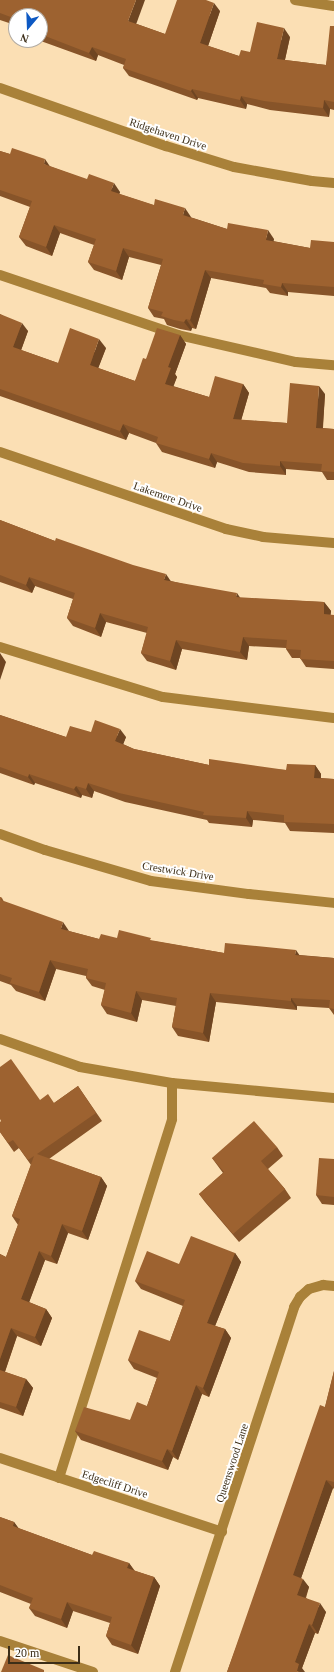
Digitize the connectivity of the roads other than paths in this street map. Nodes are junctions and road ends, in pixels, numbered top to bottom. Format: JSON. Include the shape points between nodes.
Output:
{"nodes":[{"id":1,"x":295,"y":0,"type":"edge"},
{"id":2,"x":334,"y":6,"type":"edge"},
{"id":3,"x":0,"y":88,"type":"edge"},
{"id":4,"x":334,"y":183,"type":"edge"},
{"id":5,"x":0,"y":275,"type":"edge"},
{"id":6,"x":334,"y":365,"type":"edge"},
{"id":7,"x":0,"y":452,"type":"edge"},
{"id":8,"x":334,"y":543,"type":"edge"},
{"id":9,"x":0,"y":648,"type":"edge"},
{"id":10,"x":334,"y":718,"type":"edge"},
{"id":11,"x":0,"y":834,"type":"edge"},
{"id":12,"x":334,"y":903,"type":"edge"},
{"id":13,"x":0,"y":1039,"type":"edge"},
{"id":14,"x":172,"y":1083,"type":"junction"},
{"id":15,"x":334,"y":1098,"type":"edge"},
{"id":16,"x":334,"y":1286,"type":"edge"},
{"id":17,"x":0,"y":1458,"type":"edge"},
{"id":18,"x":59,"y":1478,"type":"junction"},
{"id":19,"x":222,"y":1532,"type":"junction"},
{"id":20,"x":0,"y":1641,"type":"edge"},
{"id":21,"x":93,"y":1672,"type":"edge"},
{"id":22,"x":175,"y":1672,"type":"edge"}],
"edges":[{"from":1,"to":2,"type":"street"},
{"from":3,"to":4,"type":"street","name":"Ridgehaven Drive","via":[[234,167]]},
{"from":5,"to":6,"type":"street","via":[[178,335],[296,362]]},
{"from":7,"to":8,"type":"street","name":"Lakemere Drive","via":[[226,529],[263,537]]},
{"from":9,"to":10,"type":"street","via":[[163,697]]},
{"from":11,"to":12,"type":"street","name":"Crestwick Drive","via":[[151,881]]},
{"from":13,"to":14,"type":"street","via":[[80,1067]]},
{"from":14,"to":15,"type":"street"},
{"from":14,"to":18,"type":"street","via":[[172,1119]]},
{"from":16,"to":19,"type":"street","name":"Queenswood Lane","via":[[323,1285],[309,1289],[294,1307]]},
{"from":17,"to":18,"type":"street","name":"Edgecliff Drive"},
{"from":18,"to":19,"type":"street","name":"Edgecliff Drive"},
{"from":19,"to":22,"type":"street","name":"Queenswood Lane"},
{"from":20,"to":21,"type":"street"}]}
